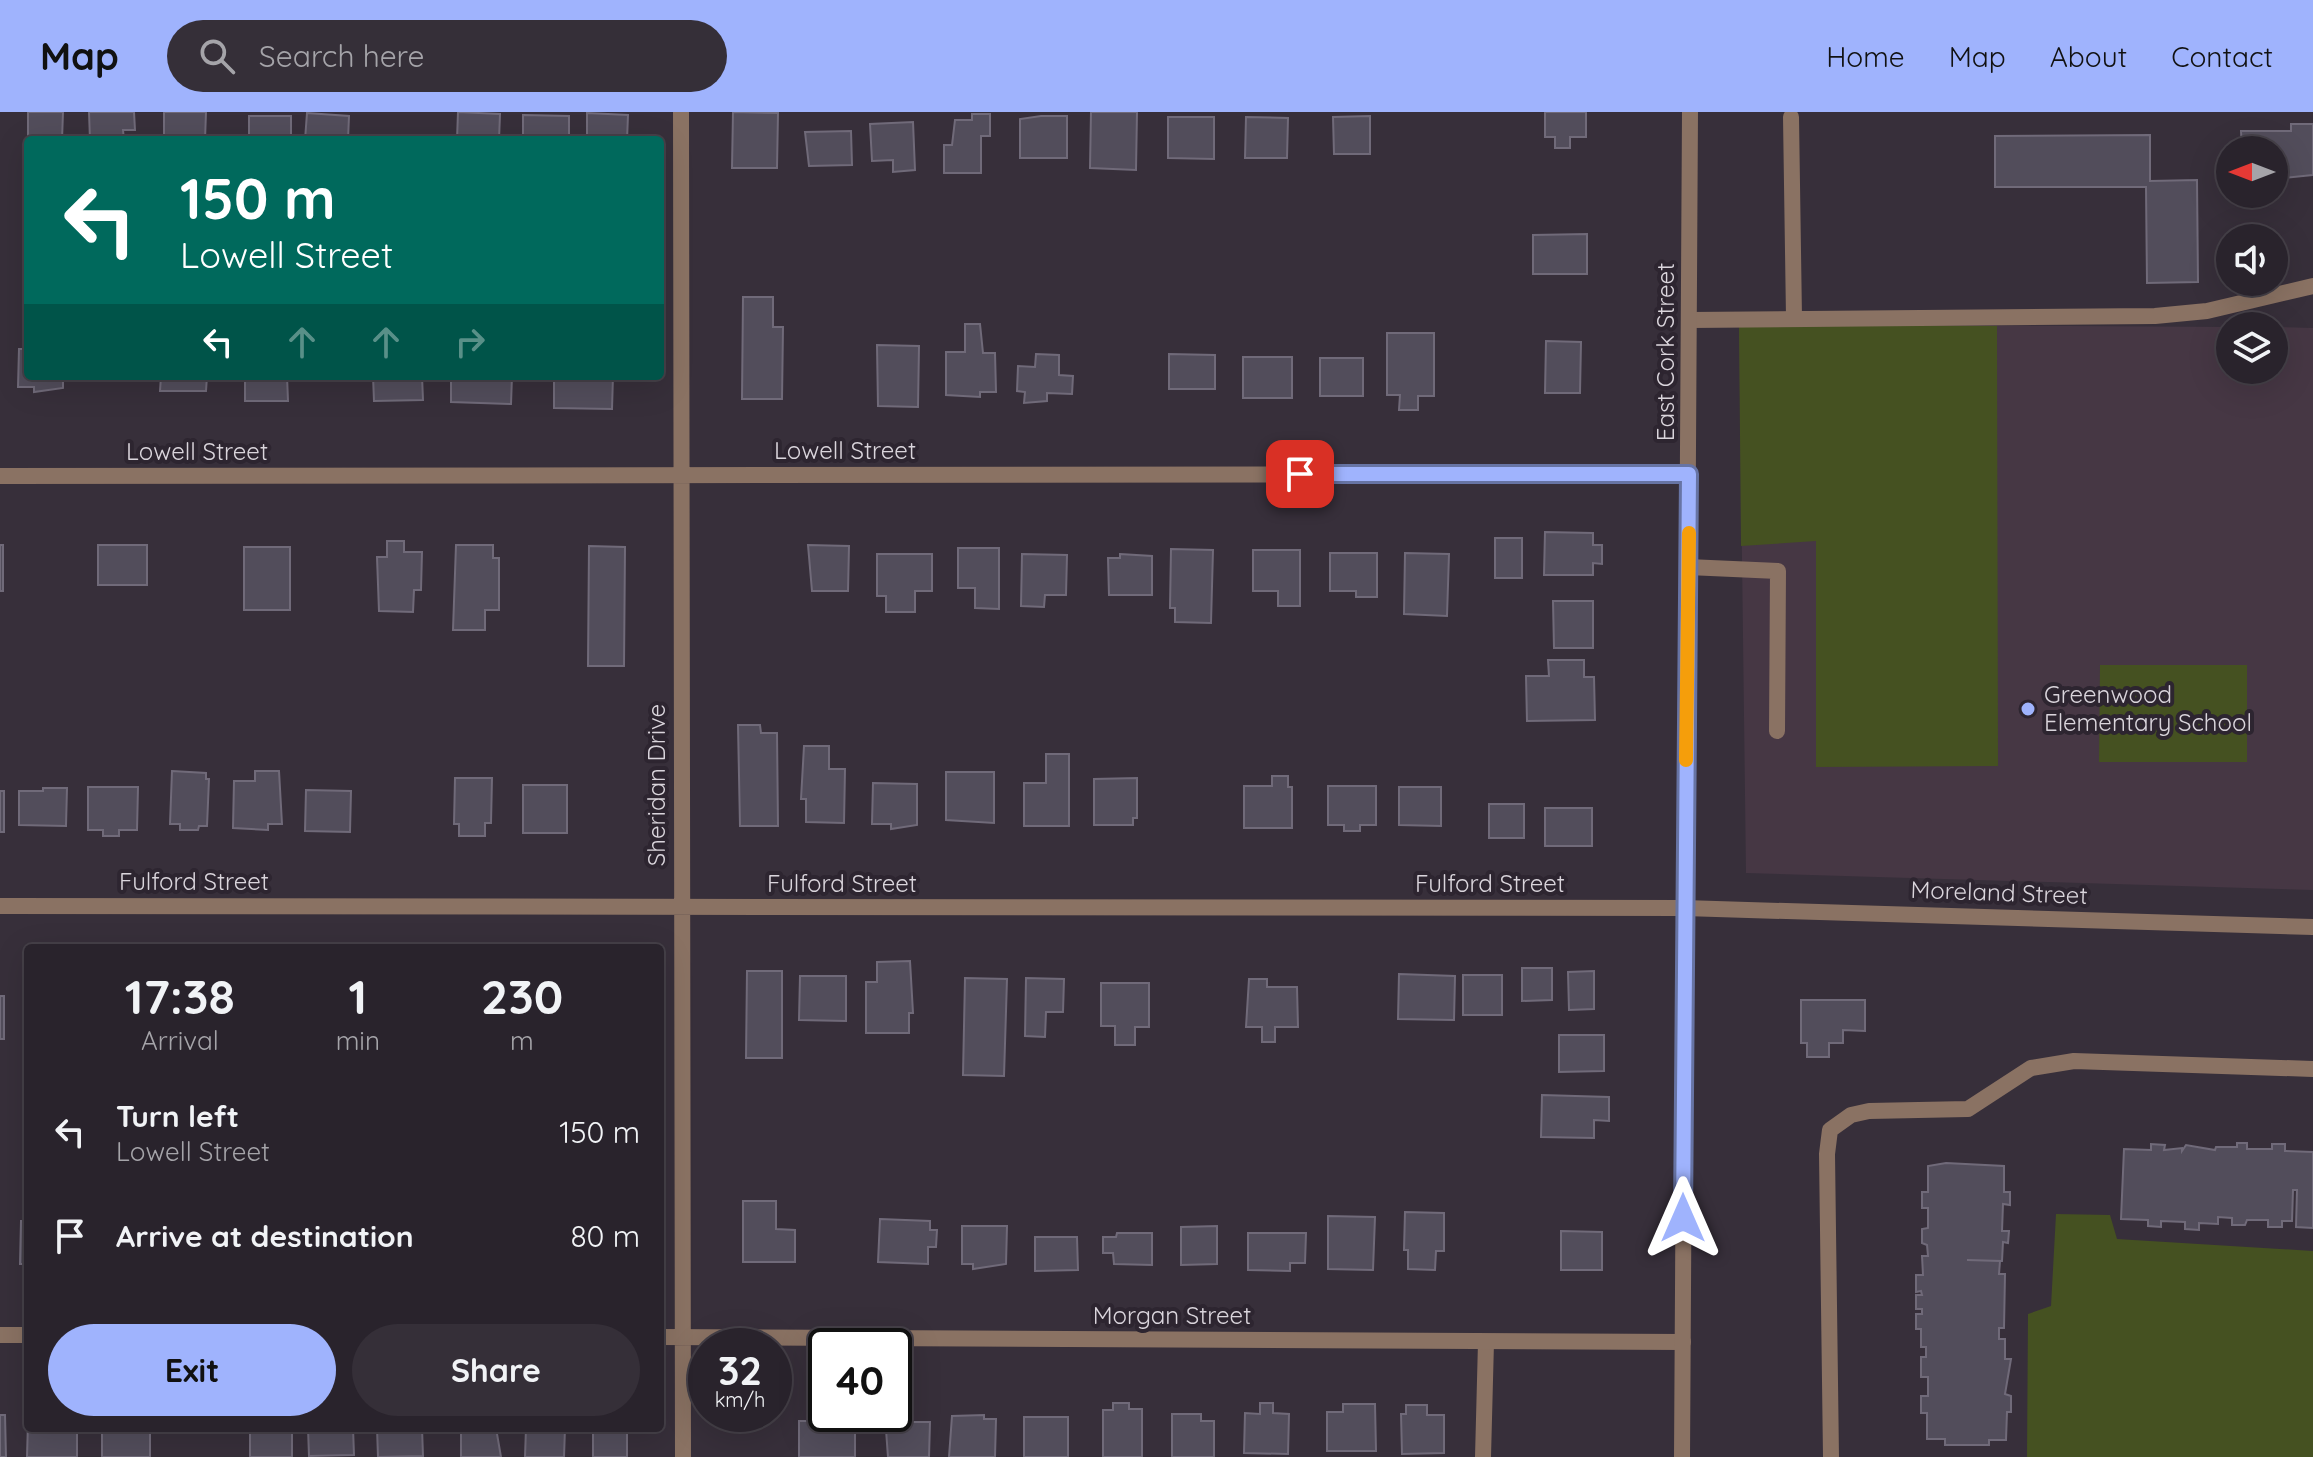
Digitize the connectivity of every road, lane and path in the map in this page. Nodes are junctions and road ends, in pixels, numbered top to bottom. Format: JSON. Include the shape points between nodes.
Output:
{"nodes":[{"id":1,"x":681,"y":112,"type":"edge"},
{"id":2,"x":1690,"y":112,"type":"edge"},
{"id":3,"x":1791,"y":117,"type":"dead end"},
{"id":4,"x":2313,"y":286,"type":"edge"},
{"id":5,"x":1794,"y":318,"type":"junction"},
{"id":6,"x":1690,"y":320,"type":"junction"},
{"id":7,"x":1689,"y":474,"type":"junction"},
{"id":8,"x":681,"y":475,"type":"junction"},
{"id":9,"x":0,"y":476,"type":"edge"},
{"id":10,"x":1688,"y":567,"type":"junction"},
{"id":11,"x":1777,"y":731,"type":"dead end"},
{"id":12,"x":0,"y":906,"type":"edge"},
{"id":13,"x":680,"y":908,"type":"junction"},
{"id":14,"x":1684,"y":908,"type":"junction"},
{"id":15,"x":2313,"y":927,"type":"edge"},
{"id":16,"x":2313,"y":1069,"type":"edge"},
{"id":17,"x":0,"y":1335,"type":"edge"},
{"id":18,"x":24,"y":1335,"type":"edge"},
{"id":19,"x":664,"y":1337,"type":"edge"},
{"id":20,"x":682,"y":1337,"type":"junction"},
{"id":21,"x":1486,"y":1342,"type":"junction"},
{"id":22,"x":1683,"y":1342,"type":"junction"},
{"id":23,"x":683,"y":1457,"type":"edge"},
{"id":24,"x":1483,"y":1457,"type":"edge"},
{"id":25,"x":1682,"y":1457,"type":"edge"},
{"id":26,"x":1831,"y":1457,"type":"edge"}],
"edges":[{"from":1,"to":8,"type":"street","name":"Sheridan Drive"},
{"from":2,"to":6,"type":"street","name":"East Cork Street"},
{"from":3,"to":5,"type":"street"},
{"from":4,"to":5,"type":"street","via":[[2207,311],[2155,316]]},
{"from":5,"to":6,"type":"street"},
{"from":6,"to":7,"type":"street","name":"East Cork Street"},
{"from":7,"to":8,"type":"street","name":"Lowell Street"},
{"from":7,"to":10,"type":"street","name":"East Cork Street"},
{"from":8,"to":9,"type":"street","name":"Lowell Street"},
{"from":8,"to":13,"type":"street","name":"Sheridan Drive"},
{"from":10,"to":11,"type":"street","via":[[1778,571]]},
{"from":10,"to":14,"type":"street","name":"East Cork Street"},
{"from":12,"to":13,"type":"street","name":"Fulford Street"},
{"from":13,"to":14,"type":"street","name":"Fulford Street"},
{"from":13,"to":20,"type":"street","name":"Sheridan Drive"},
{"from":14,"to":15,"type":"street","name":"Moreland Street"},
{"from":14,"to":22,"type":"street","name":"East Cork Street"},
{"from":16,"to":26,"type":"street","via":[[2044,1064],[2014,1075],[1968,1109],[1869,1111],[1838,1122],[1830,1130],[1827,1154]]},
{"from":17,"to":18,"type":"street"},
{"from":19,"to":20,"type":"street","name":"Morgan Street"},
{"from":20,"to":21,"type":"street","name":"Morgan Street"},
{"from":20,"to":23,"type":"street","name":"Sheridan Drive"},
{"from":21,"to":22,"type":"street","name":"Morgan Street"},
{"from":21,"to":24,"type":"street"},
{"from":22,"to":25,"type":"street","name":"East Cork Street"}]}
